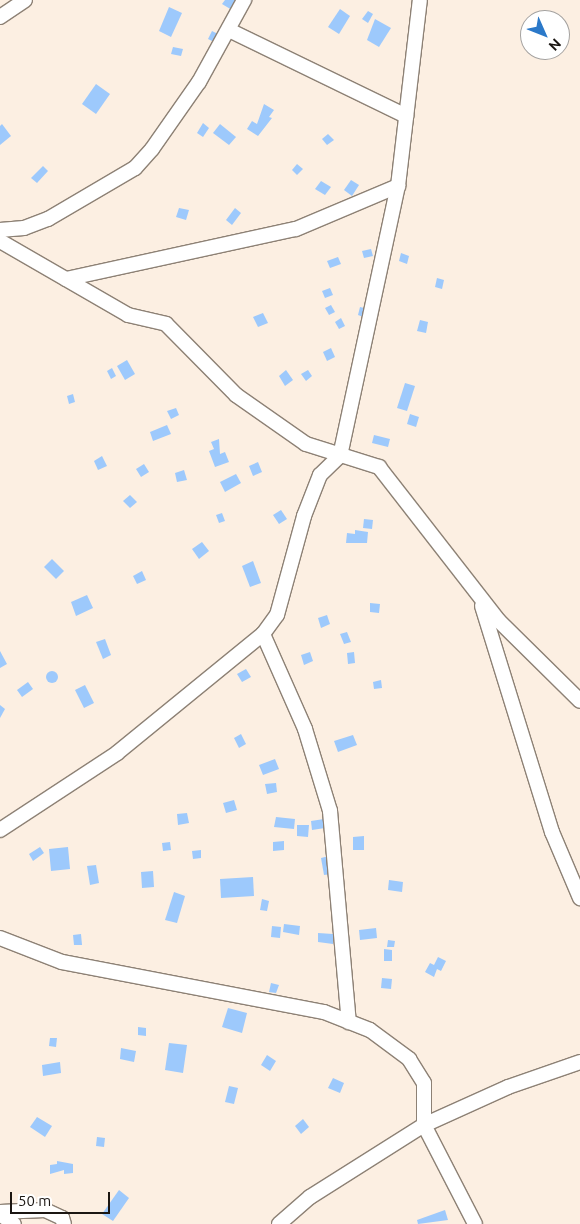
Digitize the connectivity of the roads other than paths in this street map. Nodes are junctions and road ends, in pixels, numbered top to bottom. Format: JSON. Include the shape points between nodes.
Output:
{"nodes":[{"id":1,"x":25,"y":0,"type":"edge"},
{"id":2,"x":244,"y":0,"type":"edge"},
{"id":3,"x":420,"y":0,"type":"edge"},
{"id":4,"x":0,"y":17,"type":"edge"},
{"id":5,"x":229,"y":30,"type":"junction"},
{"id":6,"x":406,"y":116,"type":"junction"},
{"id":7,"x":398,"y":186,"type":"junction"},
{"id":8,"x":0,"y":230,"type":"edge"},
{"id":9,"x":0,"y":241,"type":"edge"},
{"id":10,"x":66,"y":279,"type":"junction"},
{"id":11,"x":340,"y":456,"type":"junction"},
{"id":12,"x":479,"y":595,"type":"junction"},
{"id":13,"x":263,"y":634,"type":"junction"},
{"id":14,"x":580,"y":702,"type":"edge"},
{"id":15,"x":0,"y":830,"type":"edge"},
{"id":16,"x":580,"y":898,"type":"edge"},
{"id":17,"x":0,"y":938,"type":"edge"},
{"id":18,"x":349,"y":1022,"type":"junction"},
{"id":19,"x":580,"y":1062,"type":"edge"},
{"id":20,"x":424,"y":1125,"type":"junction"},
{"id":21,"x":0,"y":1213,"type":"edge"},
{"id":22,"x":14,"y":1224,"type":"edge"},
{"id":23,"x":64,"y":1224,"type":"edge"},
{"id":24,"x":278,"y":1224,"type":"edge"},
{"id":25,"x":475,"y":1224,"type":"edge"}],
"edges":[{"from":1,"to":4,"type":"street"},
{"from":2,"to":5,"type":"street"},
{"from":3,"to":6,"type":"street"},
{"from":5,"to":6,"type":"street"},
{"from":5,"to":8,"type":"street","via":[[199,82],[135,168],[48,219],[24,228]]},
{"from":6,"to":7,"type":"street"},
{"from":7,"to":10,"type":"street","via":[[296,229]]},
{"from":7,"to":11,"type":"street"},
{"from":9,"to":10,"type":"street"},
{"from":10,"to":11,"type":"street","via":[[128,315],[166,324],[236,395],[306,444]]},
{"from":11,"to":12,"type":"street","via":[[379,467]]},
{"from":11,"to":13,"type":"street","via":[[320,475],[304,516],[277,615]]},
{"from":12,"to":14,"type":"street","via":[[509,633]]},
{"from":12,"to":16,"type":"street","via":[[552,832]]},
{"from":13,"to":15,"type":"street","via":[[117,753]]},
{"from":13,"to":18,"type":"street","via":[[305,729],[330,811]]},
{"from":17,"to":18,"type":"street","via":[[62,962],[324,1012]]},
{"from":18,"to":20,"type":"street","via":[[370,1030],[409,1059],[424,1083]]},
{"from":19,"to":20,"type":"street","via":[[508,1087]]},
{"from":20,"to":24,"type":"street","via":[[310,1197]]},
{"from":20,"to":25,"type":"street"},
{"from":21,"to":22,"type":"street"},
{"from":21,"to":23,"type":"street","via":[[45,1210],[62,1218]]}]}
